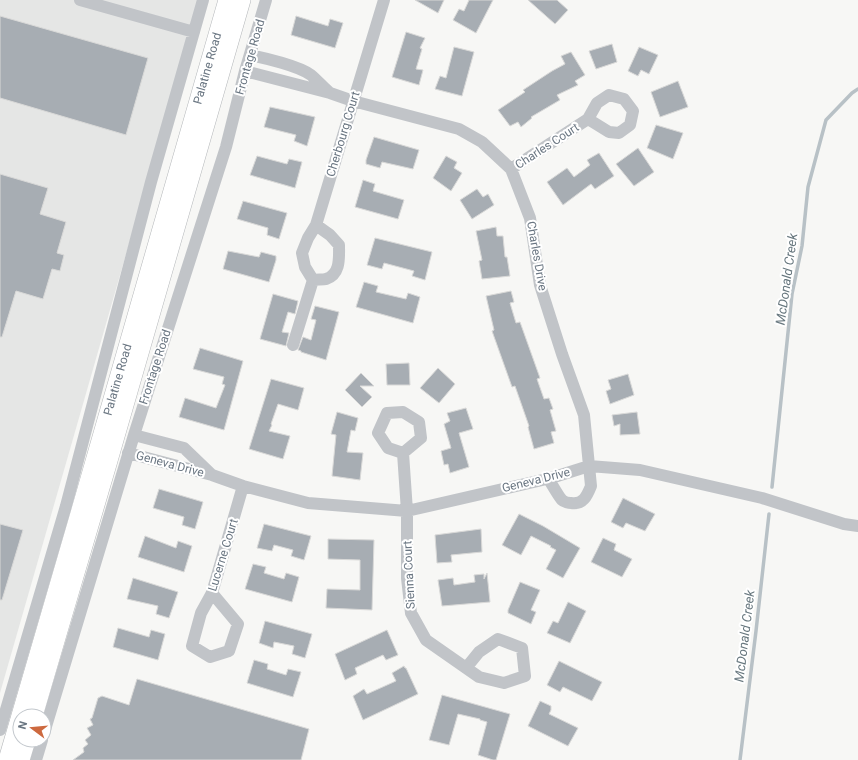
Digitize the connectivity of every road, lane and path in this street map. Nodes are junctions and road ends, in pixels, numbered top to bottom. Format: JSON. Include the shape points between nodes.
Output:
{"nodes":[{"id":1,"x":80,"y":0,"type":"edge"},
{"id":2,"x":203,"y":0,"type":"edge"},
{"id":3,"x":227,"y":0,"type":"edge"},
{"id":4,"x":242,"y":0,"type":"edge"},
{"id":5,"x":266,"y":0,"type":"edge"},
{"id":6,"x":384,"y":0,"type":"edge"},
{"id":7,"x":194,"y":32,"type":"junction"},
{"id":8,"x":250,"y":54,"type":"junction"},
{"id":9,"x":245,"y":71,"type":"junction"},
{"id":10,"x":330,"y":93,"type":"junction"},
{"id":11,"x":353,"y":100,"type":"junction"},
{"id":12,"x":588,"y":119,"type":"junction"},
{"id":13,"x":511,"y":169,"type":"junction"},
{"id":14,"x":316,"y":225,"type":"junction"},
{"id":15,"x":313,"y":280,"type":"junction"},
{"id":16,"x":293,"y":345,"type":"dead end"},
{"id":17,"x":134,"y":435,"type":"junction"},
{"id":18,"x":128,"y":453,"type":"junction"},
{"id":19,"x":403,"y":453,"type":"dead end"},
{"id":20,"x":589,"y":466,"type":"junction"},
{"id":21,"x":212,"y":475,"type":"junction"},
{"id":22,"x":548,"y":478,"type":"junction"},
{"id":23,"x":243,"y":486,"type":"junction"},
{"id":24,"x":407,"y":511,"type":"junction"},
{"id":25,"x":858,"y":526,"type":"edge"},
{"id":26,"x":212,"y":593,"type":"junction"},
{"id":27,"x":466,"y":668,"type":"junction"},
{"id":28,"x":36,"y":708,"type":"edge"},
{"id":29,"x":52,"y":708,"type":"edge"},
{"id":30,"x":0,"y":730,"type":"edge"},
{"id":31,"x":25,"y":748,"type":"edge"},
{"id":32,"x":40,"y":748,"type":"edge"},
{"id":33,"x":7,"y":760,"type":"edge"},
{"id":34,"x":21,"y":760,"type":"edge"},
{"id":35,"x":36,"y":760,"type":"edge"}],
"edges":[{"from":1,"to":7,"type":"street"},
{"from":2,"to":7,"type":"street"},
{"from":3,"to":33,"type":"highway","name":"Palatine Road"},
{"from":4,"to":28,"type":"highway","name":"Palatine Road"},
{"from":5,"to":8,"type":"street","name":"Frontage Road"},
{"from":6,"to":11,"type":"street","name":"Cherbourg Court"},
{"from":7,"to":30,"type":"street","via":[[151,182],[66,506]]},
{"from":8,"to":9,"type":"street","name":"Frontage Road"},
{"from":8,"to":10,"type":"street","name":"Charles Drive","via":[[310,74]]},
{"from":9,"to":10,"type":"street","name":"Charles Drive"},
{"from":9,"to":17,"type":"street","name":"Frontage Road","via":[[226,147]]},
{"from":10,"to":11,"type":"street","name":"Charles Drive"},
{"from":11,"to":13,"type":"street","name":"Charles Drive","via":[[459,129],[482,142]]},
{"from":11,"to":14,"type":"street","name":"Cherbourg Court"},
{"from":12,"to":12,"type":"street","name":"Charles Court","via":[[597,103],[610,95],[624,99],[633,111],[630,125],[619,133],[609,132]]},
{"from":12,"to":13,"type":"street","name":"Charles Court"},
{"from":13,"to":20,"type":"street","name":"Charles Drive","via":[[530,218],[540,285],[584,415]]},
{"from":14,"to":15,"type":"street","name":"Cherbourg Court","via":[[302,253],[305,267]]},
{"from":14,"to":15,"type":"street","via":[[339,244],[338,266],[327,279]]},
{"from":15,"to":16,"type":"street"},
{"from":17,"to":18,"type":"street","name":"Frontage Road"},
{"from":17,"to":21,"type":"street","name":"Geneva Drive","via":[[184,448]]},
{"from":18,"to":21,"type":"street","name":"Geneva Drive"},
{"from":18,"to":29,"type":"street","name":"Frontage Road"},
{"from":19,"to":24,"type":"street","name":"Sienna Court"},
{"from":20,"to":22,"type":"street","name":"Geneva Drive"},
{"from":20,"to":22,"type":"street","name":"Charles Drive","via":[[591,486],[583,501],[569,503],[562,500]]},
{"from":20,"to":25,"type":"street","name":"Geneva Drive","via":[[640,470],[762,498]]},
{"from":21,"to":23,"type":"street","name":"Geneva Drive"},
{"from":22,"to":24,"type":"street","name":"Geneva Drive"},
{"from":23,"to":24,"type":"street","name":"Geneva Drive","via":[[308,502]]},
{"from":23,"to":26,"type":"street","name":"Lucerne Court"},
{"from":24,"to":27,"type":"street","name":"Sienna Court","via":[[410,613],[426,640]]},
{"from":26,"to":26,"type":"street","name":"Lucerne Court","via":[[201,613],[192,646],[210,657],[229,651],[238,624]]},
{"from":27,"to":27,"type":"street","name":"Sienna Court","via":[[479,677],[504,683],[525,676],[522,648],[498,639],[479,652]]},
{"from":31,"to":34,"type":"highway"},
{"from":32,"to":35,"type":"street"}]}
